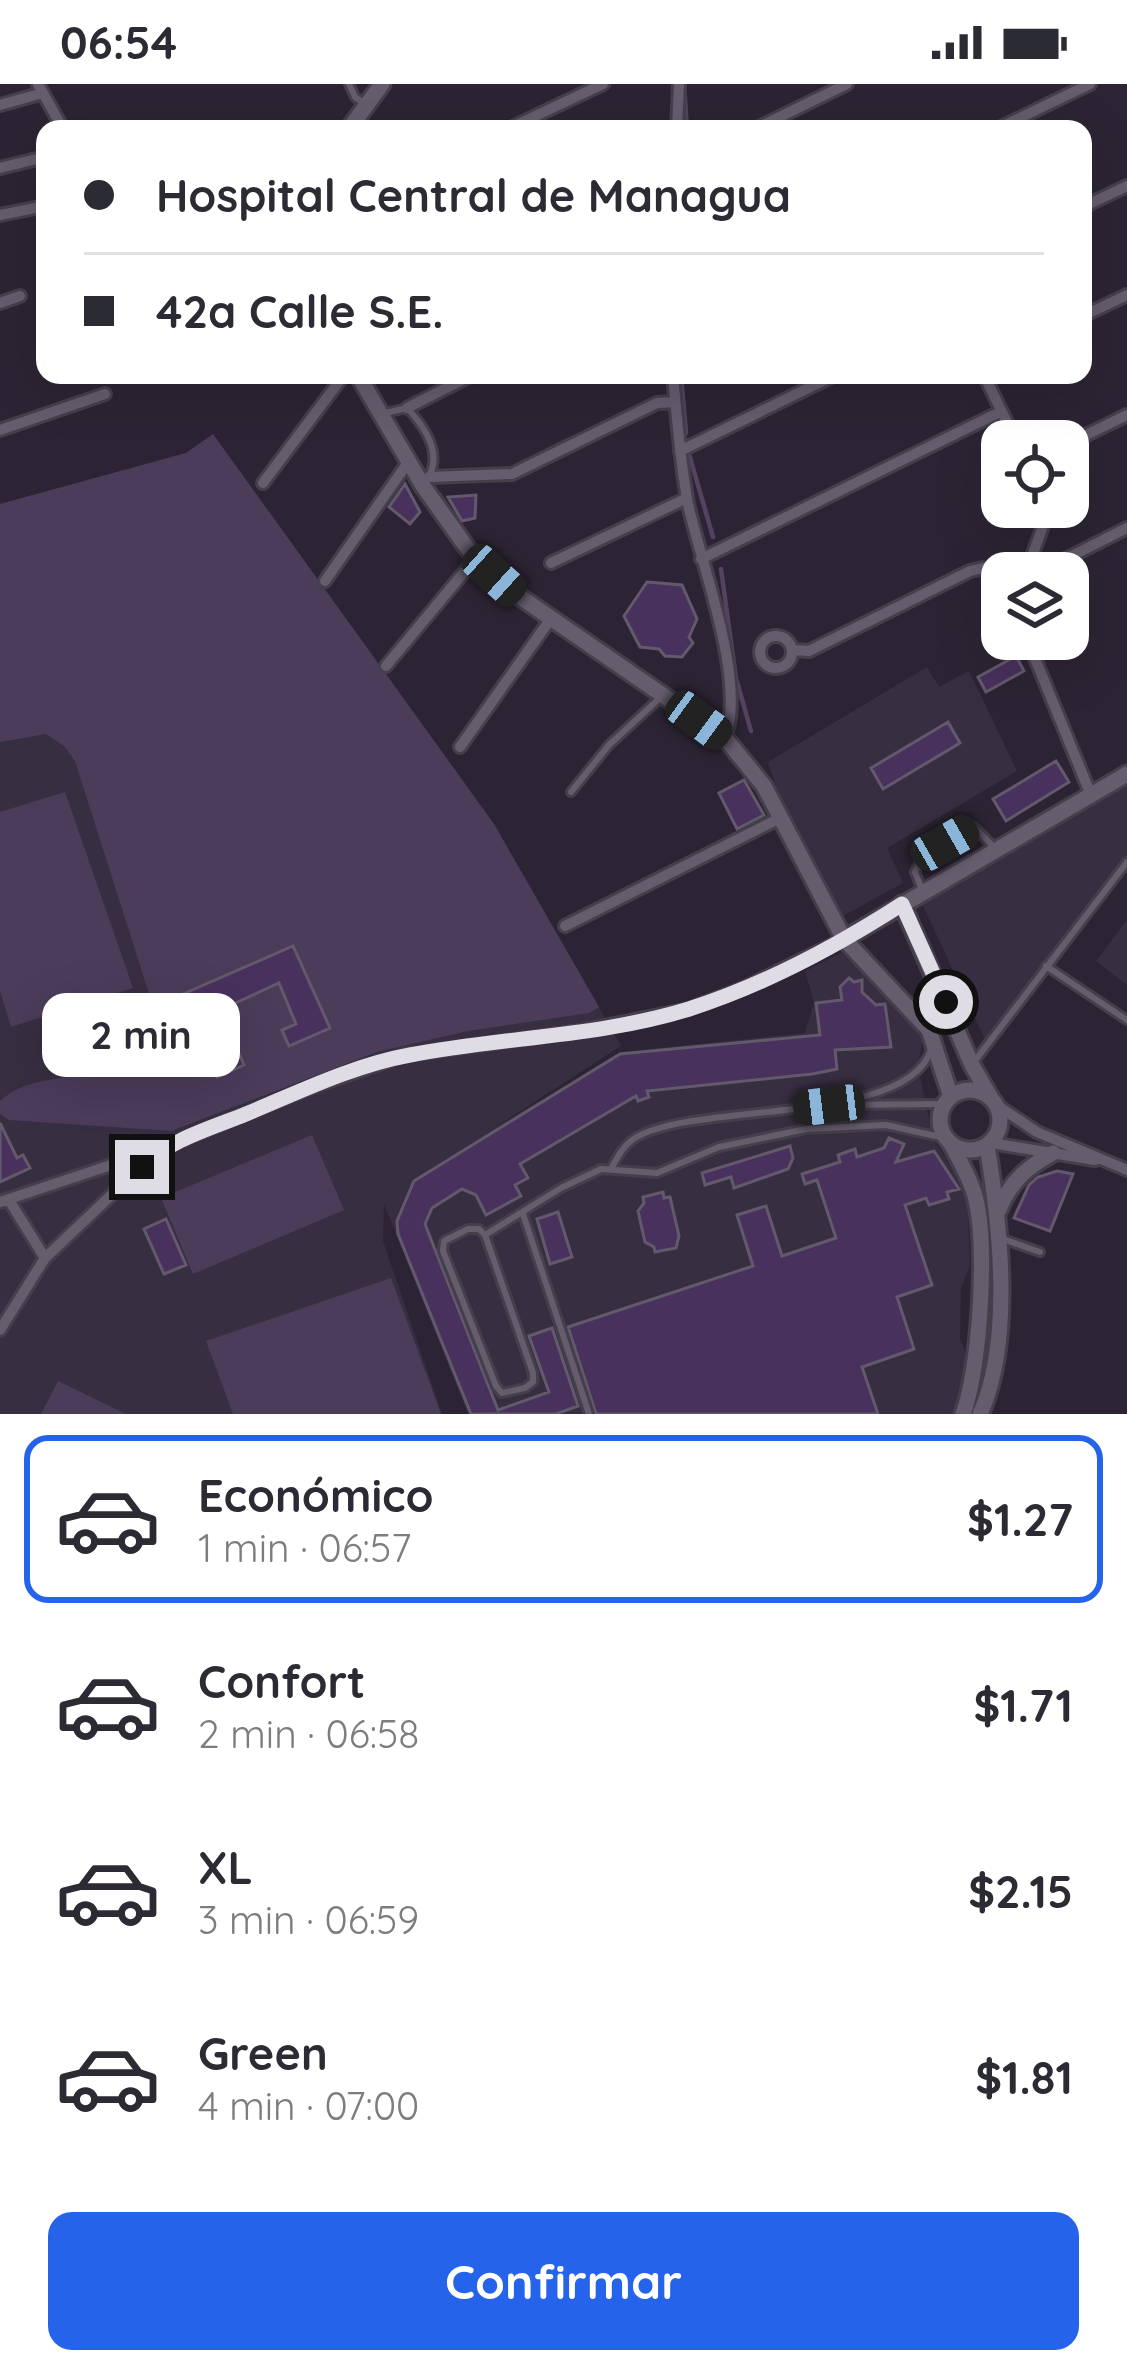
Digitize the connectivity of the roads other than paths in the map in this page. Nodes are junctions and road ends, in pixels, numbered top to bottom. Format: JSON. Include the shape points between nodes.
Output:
{"nodes":[{"id":1,"x":350,"y":84,"type":"edge"},
{"id":2,"x":382,"y":84,"type":"edge"},
{"id":3,"x":603,"y":84,"type":"edge"},
{"id":4,"x":679,"y":84,"type":"edge"},
{"id":5,"x":847,"y":84,"type":"edge"},
{"id":6,"x":1090,"y":84,"type":"edge"},
{"id":7,"x":41,"y":88,"type":"edge"},
{"id":8,"x":0,"y":105,"type":"edge"},
{"id":9,"x":367,"y":106,"type":"junction"},
{"id":10,"x":58,"y":120,"type":"edge"},
{"id":11,"x":356,"y":120,"type":"edge"},
{"id":12,"x":527,"y":120,"type":"edge"},
{"id":13,"x":677,"y":120,"type":"edge"},
{"id":14,"x":773,"y":120,"type":"edge"},
{"id":15,"x":1016,"y":120,"type":"edge"},
{"id":16,"x":36,"y":159,"type":"edge"},
{"id":17,"x":0,"y":168,"type":"edge"},
{"id":18,"x":1127,"y":186,"type":"edge"},
{"id":19,"x":1092,"y":203,"type":"edge"},
{"id":20,"x":36,"y":208,"type":"edge"},
{"id":21,"x":0,"y":215,"type":"edge"},
{"id":22,"x":1127,"y":295,"type":"edge"},
{"id":23,"x":20,"y":296,"type":"dead end"},
{"id":24,"x":0,"y":303,"type":"edge"},
{"id":25,"x":1092,"y":312,"type":"edge"},
{"id":26,"x":337,"y":384,"type":"edge"},
{"id":27,"x":363,"y":384,"type":"edge"},
{"id":28,"x":454,"y":384,"type":"edge"},
{"id":29,"x":674,"y":384,"type":"edge"},
{"id":30,"x":817,"y":384,"type":"edge"},
{"id":31,"x":988,"y":384,"type":"edge"},
{"id":32,"x":105,"y":394,"type":"dead end"},
{"id":33,"x":675,"y":402,"type":"junction"},
{"id":34,"x":407,"y":408,"type":"junction"},
{"id":35,"x":1000,"y":412,"type":"junction"},
{"id":36,"x":381,"y":414,"type":"junction"},
{"id":37,"x":1127,"y":415,"type":"edge"},
{"id":38,"x":1004,"y":420,"type":"edge"},
{"id":39,"x":0,"y":430,"type":"edge"},
{"id":40,"x":1089,"y":434,"type":"edge"},
{"id":41,"x":681,"y":450,"type":"junction"},
{"id":42,"x":410,"y":461,"type":"junction"},
{"id":43,"x":426,"y":482,"type":"junction"},
{"id":44,"x":263,"y":483,"type":"dead end"},
{"id":45,"x":687,"y":498,"type":"junction"},
{"id":46,"x":1127,"y":528,"type":"edge"},
{"id":47,"x":1080,"y":552,"type":"edge"},
{"id":48,"x":476,"y":559,"type":"junction"},
{"id":49,"x":701,"y":559,"type":"junction"},
{"id":50,"x":551,"y":563,"type":"dead end"},
{"id":51,"x":981,"y":568,"type":"edge"},
{"id":52,"x":325,"y":580,"type":"dead end"},
{"id":53,"x":552,"y":617,"type":"junction"},
{"id":54,"x":793,"y":650,"type":"dead end"},
{"id":55,"x":1036,"y":660,"type":"edge"},
{"id":56,"x":386,"y":666,"type":"dead end"},
{"id":57,"x":664,"y":694,"type":"junction"},
{"id":58,"x":725,"y":738,"type":"junction"},
{"id":59,"x":460,"y":748,"type":"dead end"},
{"id":60,"x":1127,"y":774,"type":"edge"},
{"id":61,"x":572,"y":792,"type":"dead end"},
{"id":62,"x":1091,"y":795,"type":"junction"},
{"id":63,"x":778,"y":819,"type":"junction"},
{"id":64,"x":995,"y":849,"type":"junction"},
{"id":65,"x":1127,"y":862,"type":"edge"},
{"id":66,"x":922,"y":892,"type":"junction"},
{"id":67,"x":902,"y":904,"type":"junction"},
{"id":68,"x":565,"y":926,"type":"dead end"},
{"id":69,"x":844,"y":939,"type":"junction"},
{"id":70,"x":1046,"y":966,"type":"junction"},
{"id":71,"x":1127,"y":1020,"type":"edge"},
{"id":72,"x":933,"y":1039,"type":"junction"},
{"id":73,"x":972,"y":1065,"type":"junction"},
{"id":74,"x":947,"y":1101,"type":"junction"},
{"id":75,"x":995,"y":1102,"type":"junction"},
{"id":76,"x":829,"y":1105,"type":"junction"},
{"id":77,"x":948,"y":1141,"type":"junction"},
{"id":78,"x":989,"y":1145,"type":"junction"},
{"id":79,"x":161,"y":1148,"type":"junction"},
{"id":80,"x":1053,"y":1153,"type":"junction"},
{"id":81,"x":1104,"y":1161,"type":"junction"},
{"id":82,"x":612,"y":1167,"type":"junction"},
{"id":83,"x":1127,"y":1170,"type":"edge"},
{"id":84,"x":4,"y":1201,"type":"edge"},
{"id":85,"x":998,"y":1213,"type":"junction"},
{"id":86,"x":523,"y":1214,"type":"junction"},
{"id":87,"x":485,"y":1235,"type":"junction"},
{"id":88,"x":999,"y":1238,"type":"junction"},
{"id":89,"x":1040,"y":1252,"type":"dead end"},
{"id":90,"x":45,"y":1258,"type":"junction"},
{"id":91,"x":0,"y":1330,"type":"edge"},
{"id":92,"x":589,"y":1414,"type":"edge"},
{"id":93,"x":962,"y":1414,"type":"edge"},
{"id":94,"x":980,"y":1414,"type":"edge"}],
"edges":[{"from":1,"to":9,"type":"lane"},
{"from":2,"to":9,"type":"street"},
{"from":3,"to":12,"type":"street"},
{"from":4,"to":13,"type":"street"},
{"from":5,"to":14,"type":"street"},
{"from":6,"to":15,"type":"street"},
{"from":7,"to":8,"type":"street"},
{"from":7,"to":10,"type":"street"},
{"from":9,"to":11,"type":"street"},
{"from":16,"to":17,"type":"street"},
{"from":18,"to":19,"type":"street"},
{"from":20,"to":21,"type":"street"},
{"from":22,"to":25,"type":"street"},
{"from":23,"to":24,"type":"street"},
{"from":26,"to":44,"type":"street"},
{"from":27,"to":36,"type":"street"},
{"from":28,"to":34,"type":"street"},
{"from":29,"to":33,"type":"street"},
{"from":30,"to":41,"type":"street"},
{"from":31,"to":35,"type":"street"},
{"from":32,"to":39,"type":"street"},
{"from":33,"to":41,"type":"street"},
{"from":33,"to":43,"type":"street","via":[[512,474]]},
{"from":34,"to":36,"type":"lane"},
{"from":34,"to":43,"type":"lane","via":[[431,443],[434,467]]},
{"from":35,"to":38,"type":"street"},
{"from":35,"to":49,"type":"street"},
{"from":36,"to":42,"type":"street"},
{"from":37,"to":40,"type":"street"},
{"from":41,"to":45,"type":"street"},
{"from":42,"to":43,"type":"street"},
{"from":42,"to":52,"type":"street"},
{"from":43,"to":48,"type":"street"},
{"from":45,"to":49,"type":"street"},
{"from":45,"to":50,"type":"street"},
{"from":46,"to":47,"type":"street"},
{"from":48,"to":53,"type":"street"},
{"from":48,"to":56,"type":"street"},
{"from":49,"to":58,"type":"street","via":[[731,698]]},
{"from":51,"to":54,"type":"street","via":[[809,651]]},
{"from":53,"to":57,"type":"street"},
{"from":53,"to":59,"type":"street"},
{"from":55,"to":62,"type":"street"},
{"from":57,"to":58,"type":"street"},
{"from":57,"to":61,"type":"lane"},
{"from":58,"to":63,"type":"street","via":[[764,786]]},
{"from":60,"to":62,"type":"street"},
{"from":62,"to":64,"type":"street"},
{"from":63,"to":68,"type":"street"},
{"from":63,"to":69,"type":"street"},
{"from":64,"to":66,"type":"street"},
{"from":64,"to":66,"type":"lane","via":[[980,829],[968,830],[916,864]]},
{"from":65,"to":70,"type":"lane"},
{"from":66,"to":67,"type":"street"},
{"from":67,"to":69,"type":"street"},
{"from":67,"to":73,"type":"street"},
{"from":69,"to":72,"type":"street"},
{"from":69,"to":79,"type":"street","via":[[689,1009],[405,1055]]},
{"from":70,"to":71,"type":"lane"},
{"from":70,"to":73,"type":"lane"},
{"from":72,"to":74,"type":"street"},
{"from":72,"to":76,"type":"lane","via":[[915,1074]]},
{"from":73,"to":75,"type":"street"},
{"from":74,"to":75,"type":"street","via":[[971,1090]]},
{"from":74,"to":76,"type":"lane"},
{"from":74,"to":77,"type":"street","via":[[940,1116]]},
{"from":75,"to":78,"type":"street","via":[[1000,1126]]},
{"from":75,"to":81,"type":"street","via":[[1037,1132]]},
{"from":76,"to":82,"type":"lane","via":[[646,1132]]},
{"from":77,"to":78,"type":"street","via":[[969,1151]]},
{"from":77,"to":82,"type":"lane","via":[[886,1125],[806,1129],[719,1147],[657,1173]]},
{"from":77,"to":93,"type":"street","via":[[980,1221],[974,1365]]},
{"from":78,"to":80,"type":"street"},
{"from":78,"to":85,"type":"street"},
{"from":79,"to":84,"type":"street"},
{"from":79,"to":90,"type":"street"},
{"from":80,"to":81,"type":"street"},
{"from":80,"to":85,"type":"street","via":[[1019,1175]]},
{"from":81,"to":83,"type":"street"},
{"from":82,"to":86,"type":"lane"},
{"from":84,"to":90,"type":"street"},
{"from":85,"to":88,"type":"street"},
{"from":86,"to":87,"type":"lane"},
{"from":86,"to":92,"type":"lane"},
{"from":87,"to":87,"type":"lane","via":[[468,1228],[444,1241],[442,1251],[496,1386],[511,1393],[533,1382],[533,1373]]},
{"from":88,"to":89,"type":"lane"},
{"from":88,"to":94,"type":"street","via":[[995,1366]]},
{"from":90,"to":91,"type":"street"}]}
